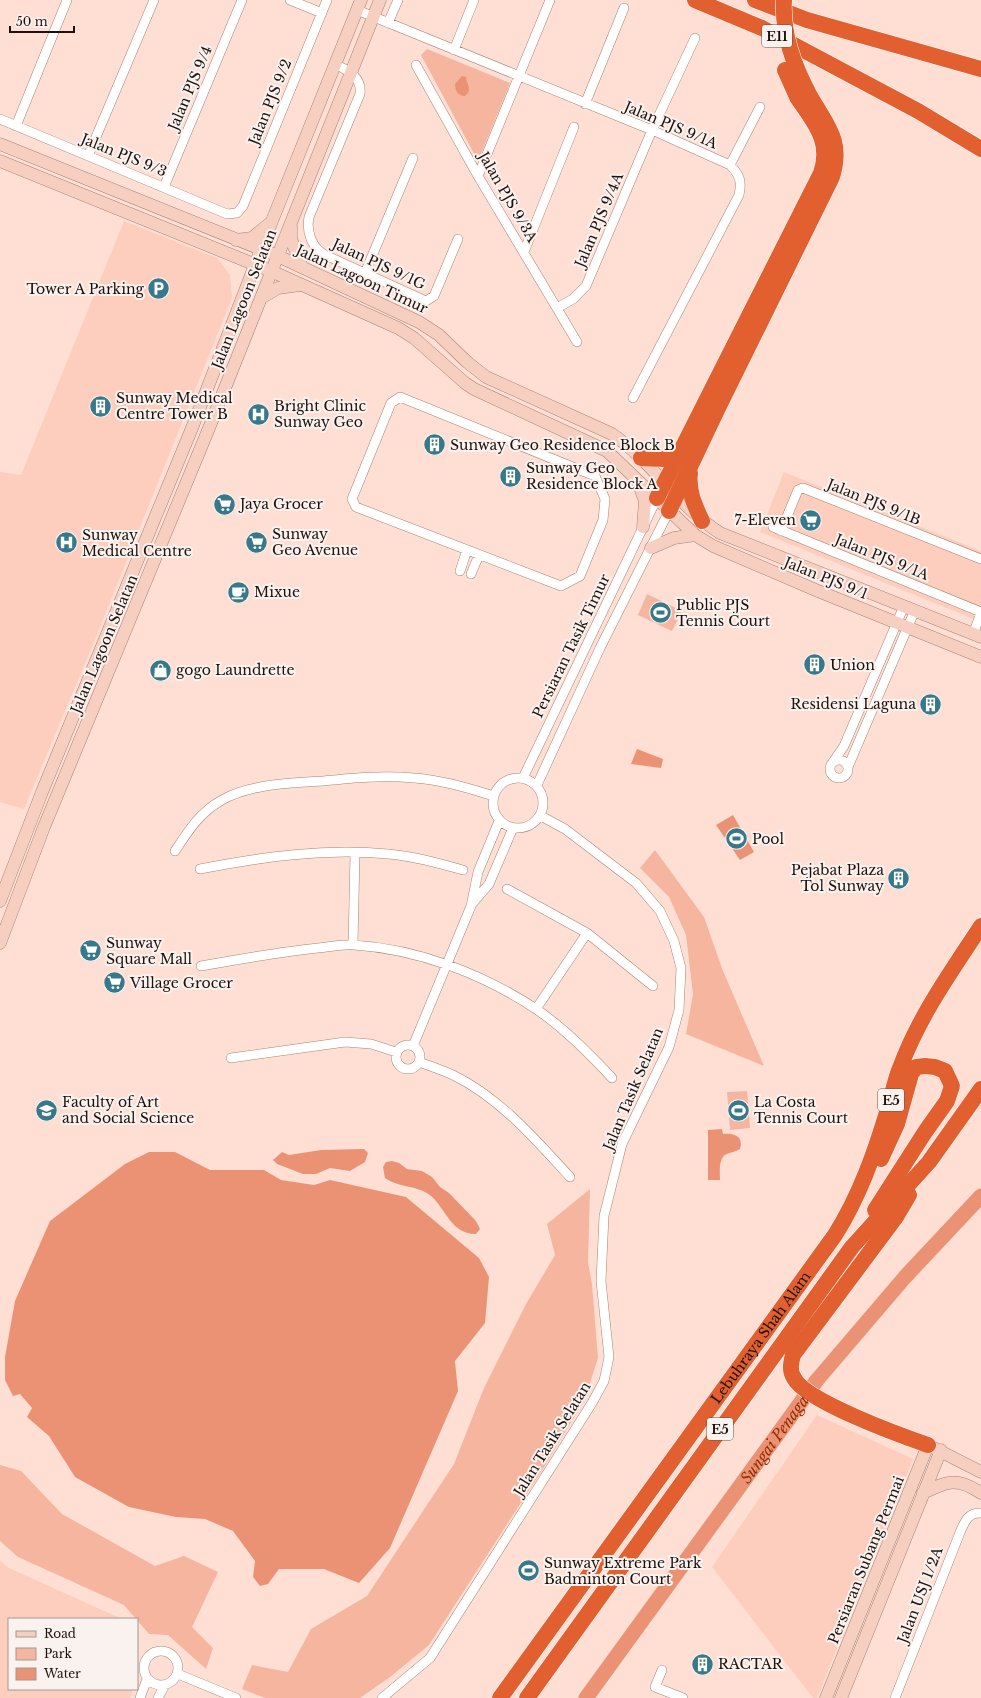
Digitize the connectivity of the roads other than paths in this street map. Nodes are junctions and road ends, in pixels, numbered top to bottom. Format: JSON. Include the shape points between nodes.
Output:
{"nodes":[{"id":1,"x":67,"y":0,"type":"edge"},
{"id":2,"x":154,"y":0,"type":"edge"},
{"id":3,"x":242,"y":0,"type":"edge"},
{"id":4,"x":290,"y":0,"type":"edge"},
{"id":5,"x":327,"y":0,"type":"edge"},
{"id":6,"x":380,"y":0,"type":"edge"},
{"id":7,"x":398,"y":0,"type":"edge"},
{"id":8,"x":474,"y":0,"type":"edge"},
{"id":9,"x":550,"y":0,"type":"edge"},
{"id":10,"x":695,"y":0,"type":"edge"},
{"id":11,"x":755,"y":0,"type":"edge"},
{"id":12,"x":774,"y":0,"type":"edge"},
{"id":13,"x":784,"y":0,"type":"edge"},
{"id":14,"x":359,"y":5,"type":"edge"},
{"id":15,"x":624,"y":8,"type":"dead end"},
{"id":16,"x":322,"y":12,"type":"junction"},
{"id":17,"x":373,"y":17,"type":"junction"},
{"id":18,"x":388,"y":23,"type":"junction"},
{"id":19,"x":695,"y":38,"type":"dead end"},
{"id":20,"x":454,"y":50,"type":"junction"},
{"id":21,"x":335,"y":64,"type":"junction"},
{"id":22,"x":416,"y":65,"type":"dead end"},
{"id":23,"x":981,"y":70,"type":"edge"},
{"id":24,"x":351,"y":72,"type":"junction"},
{"id":25,"x":518,"y":78,"type":"junction"},
{"id":26,"x":804,"y":97,"type":"junction"},
{"id":27,"x":585,"y":104,"type":"junction"},
{"id":28,"x":760,"y":107,"type":"dead end"},
{"id":29,"x":0,"y":119,"type":"edge"},
{"id":30,"x":16,"y":126,"type":"junction"},
{"id":31,"x":574,"y":127,"type":"dead end"},
{"id":32,"x":652,"y":130,"type":"junction"},
{"id":33,"x":0,"y":144,"type":"edge"},
{"id":34,"x":981,"y":149,"type":"edge"},
{"id":35,"x":88,"y":156,"type":"junction"},
{"id":36,"x":413,"y":158,"type":"dead end"},
{"id":37,"x":0,"y":161,"type":"edge"},
{"id":38,"x":730,"y":165,"type":"junction"},
{"id":39,"x":478,"y":176,"type":"junction"},
{"id":40,"x":164,"y":187,"type":"junction"},
{"id":41,"x":237,"y":213,"type":"joint"},
{"id":42,"x":272,"y":221,"type":"junction"},
{"id":43,"x":291,"y":222,"type":"junction"},
{"id":44,"x":458,"y":238,"type":"dead end"},
{"id":45,"x":235,"y":240,"type":"junction"},
{"id":46,"x":260,"y":251,"type":"junction"},
{"id":47,"x":524,"y":252,"type":"junction"},
{"id":48,"x":230,"y":255,"type":"junction"},
{"id":49,"x":278,"y":256,"type":"junction"},
{"id":50,"x":255,"y":265,"type":"junction"},
{"id":51,"x":302,"y":267,"type":"junction"},
{"id":52,"x":271,"y":271,"type":"junction"},
{"id":53,"x":365,"y":273,"type":"junction"},
{"id":54,"x":301,"y":285,"type":"junction"},
{"id":55,"x":244,"y":292,"type":"junction"},
{"id":56,"x":261,"y":298,"type":"junction"},
{"id":57,"x":557,"y":308,"type":"junction"},
{"id":58,"x":577,"y":342,"type":"dead end"},
{"id":59,"x":633,"y":398,"type":"dead end"},
{"id":60,"x":683,"y":450,"type":"junction"},
{"id":61,"x":641,"y":458,"type":"junction"},
{"id":62,"x":691,"y":467,"type":"junction"},
{"id":63,"x":635,"y":476,"type":"junction"},
{"id":64,"x":665,"y":483,"type":"junction"},
{"id":65,"x":677,"y":496,"type":"junction"},
{"id":66,"x":657,"y":498,"type":"junction"},
{"id":67,"x":669,"y":511,"type":"junction"},
{"id":68,"x":643,"y":527,"type":"junction"},
{"id":69,"x":698,"y":528,"type":"junction"},
{"id":70,"x":777,"y":529,"type":"joint"},
{"id":71,"x":651,"y":548,"type":"junction"},
{"id":72,"x":467,"y":550,"type":"junction"},
{"id":73,"x":479,"y":555,"type":"junction"},
{"id":74,"x":981,"y":559,"type":"edge"},
{"id":75,"x":460,"y":571,"type":"dead end"},
{"id":76,"x":471,"y":574,"type":"dead end"},
{"id":77,"x":904,"y":606,"type":"junction"},
{"id":78,"x":916,"y":610,"type":"junction"},
{"id":79,"x":981,"y":613,"type":"edge"},
{"id":80,"x":896,"y":623,"type":"junction"},
{"id":81,"x":908,"y":628,"type":"junction"},
{"id":82,"x":977,"y":636,"type":"edge"},
{"id":83,"x":981,"y":657,"type":"edge"},
{"id":84,"x":833,"y":762,"type":"junction"},
{"id":85,"x":848,"y":767,"type":"junction"},
{"id":86,"x":523,"y":778,"type":"junction"},
{"id":87,"x":537,"y":785,"type":"junction"},
{"id":88,"x":494,"y":796,"type":"junction"},
{"id":89,"x":540,"y":816,"type":"junction"},
{"id":90,"x":500,"y":820,"type":"junction"},
{"id":91,"x":513,"y":828,"type":"junction"},
{"id":92,"x":175,"y":851,"type":"dead end"},
{"id":93,"x":355,"y":853,"type":"junction"},
{"id":94,"x":200,"y":869,"type":"dead end"},
{"id":95,"x":463,"y":870,"type":"dead end"},
{"id":96,"x":507,"y":889,"type":"dead end"},
{"id":97,"x":0,"y":900,"type":"edge"},
{"id":98,"x":471,"y":906,"type":"junction"},
{"id":99,"x":981,"y":926,"type":"edge"},
{"id":100,"x":587,"y":933,"type":"junction"},
{"id":101,"x":0,"y":943,"type":"edge"},
{"id":102,"x":353,"y":944,"type":"junction"},
{"id":103,"x":447,"y":964,"type":"junction"},
{"id":104,"x":201,"y":966,"type":"dead end"},
{"id":105,"x":653,"y":986,"type":"dead end"},
{"id":106,"x":536,"y":1009,"type":"junction"},
{"id":107,"x":413,"y":1046,"type":"junction"},
{"id":108,"x":396,"y":1052,"type":"junction"},
{"id":109,"x":231,"y":1058,"type":"dead end"},
{"id":110,"x":419,"y":1062,"type":"junction"},
{"id":111,"x":612,"y":1078,"type":"dead end"},
{"id":112,"x":981,"y":1089,"type":"edge"},
{"id":113,"x":929,"y":1162,"type":"junction"},
{"id":114,"x":570,"y":1177,"type":"dead end"},
{"id":115,"x":848,"y":1214,"type":"junction"},
{"id":116,"x":852,"y":1248,"type":"junction"},
{"id":117,"x":934,"y":1448,"type":"junction"},
{"id":118,"x":981,"y":1472,"type":"edge"},
{"id":119,"x":923,"y":1493,"type":"junction"},
{"id":120,"x":981,"y":1493,"type":"edge"},
{"id":121,"x":981,"y":1513,"type":"edge"},
{"id":122,"x":588,"y":1610,"type":"junction"},
{"id":123,"x":662,"y":1670,"type":"dead end"},
{"id":124,"x":178,"y":1674,"type":"junction"},
{"id":125,"x":147,"y":1679,"type":"junction"},
{"id":126,"x":165,"y":1685,"type":"junction"},
{"id":127,"x":140,"y":1698,"type":"edge"},
{"id":128,"x":158,"y":1698,"type":"edge"},
{"id":129,"x":236,"y":1698,"type":"edge"},
{"id":130,"x":382,"y":1698,"type":"edge"},
{"id":131,"x":500,"y":1698,"type":"edge"},
{"id":132,"x":527,"y":1698,"type":"edge"},
{"id":133,"x":537,"y":1698,"type":"edge"},
{"id":134,"x":683,"y":1698,"type":"edge"},
{"id":135,"x":826,"y":1698,"type":"edge"},
{"id":136,"x":841,"y":1698,"type":"edge"},
{"id":137,"x":895,"y":1698,"type":"edge"}],
"edges":[{"from":1,"to":30,"type":"street"},
{"from":2,"to":35,"type":"street"},
{"from":3,"to":40,"type":"street","name":"Jalan PJS 9/4"},
{"from":4,"to":16,"type":"street"},
{"from":5,"to":16,"type":"street","name":"Jalan PJS 9/2"},
{"from":6,"to":17,"type":"main road","name":"Jalan Lagoon Selatan"},
{"from":7,"to":18,"type":"street"},
{"from":8,"to":20,"type":"street"},
{"from":9,"to":25,"type":"street"},
{"from":10,"to":34,"type":"highway","number":"E11","via":[[762,28],[918,111]]},
{"from":11,"to":23,"type":"highway","number":"E11","via":[[807,20]]},
{"from":12,"to":26,"type":"highway","bridge":true,"via":[[776,32],[786,71]]},
{"from":13,"to":26,"type":"highway","bridge":true,"via":[[791,55]]},
{"from":14,"to":17,"type":"street","name":"Jalan PJS 9/1A"},
{"from":14,"to":21,"type":"main road","name":"Jalan Lagoon Selatan"},
{"from":15,"to":27,"type":"street"},
{"from":16,"to":41,"type":"street","name":"Jalan PJS 9/2","via":[[243,206]]},
{"from":17,"to":18,"type":"street","name":"Jalan PJS 9/1A"},
{"from":17,"to":24,"type":"main road","name":"Jalan Lagoon Selatan"},
{"from":18,"to":20,"type":"street","name":"Jalan PJS 9/1A"},
{"from":19,"to":32,"type":"street","name":"Jalan PJS 9/4A"},
{"from":20,"to":25,"type":"street","name":"Jalan PJS 9/1A"},
{"from":21,"to":24,"type":"street"},
{"from":21,"to":42,"type":"main road","name":"Jalan Lagoon Selatan"},
{"from":22,"to":39,"type":"street","name":"Jalan PJS 9/3A"},
{"from":24,"to":43,"type":"main road","name":"Jalan Lagoon Selatan"},
{"from":24,"to":53,"type":"street","name":"Jalan PJS 9/1G","via":[[359,80],[360,94],[307,225],[319,252]]},
{"from":25,"to":27,"type":"street","name":"Jalan PJS 9/1A"},
{"from":25,"to":39,"type":"street"},
{"from":26,"to":60,"type":"highway","via":[[822,138],[826,156],[824,165]]},
{"from":26,"to":62,"type":"highway","via":[[834,137],[837,156],[832,177]]},
{"from":27,"to":32,"type":"street","name":"Jalan PJS 9/1A"},
{"from":28,"to":38,"type":"street"},
{"from":29,"to":30,"type":"street","name":"Jalan PJS 9/3"},
{"from":30,"to":35,"type":"street","name":"Jalan PJS 9/3"},
{"from":31,"to":47,"type":"street"},
{"from":32,"to":38,"type":"street","name":"Jalan PJS 9/1A"},
{"from":32,"to":57,"type":"street","name":"Jalan PJS 9/4A","via":[[586,286],[577,297]]},
{"from":33,"to":45,"type":"main road","name":"Jalan Lagoon Timur"},
{"from":35,"to":40,"type":"street","name":"Jalan PJS 9/3"},
{"from":36,"to":53,"type":"street"},
{"from":37,"to":48,"type":"main road"},
{"from":38,"to":59,"type":"street","name":"Jalan PJS 9/1A","via":[[740,179],[739,196]]},
{"from":39,"to":47,"type":"street","name":"Jalan PJS 9/3A"},
{"from":40,"to":41,"type":"street","name":"Jalan PJS 9/3","via":[[227,214]]},
{"from":42,"to":45,"type":"main road","via":[[252,238]]},
{"from":42,"to":46,"type":"main road","name":"Jalan Lagoon Selatan"},
{"from":43,"to":49,"type":"main road","name":"Jalan Lagoon Selatan"},
{"from":43,"to":51,"type":"main road","via":[[291,239]]},
{"from":44,"to":53,"type":"street","name":"Jalan PJS 9/1G","via":[[434,296],[430,299],[421,300]]},
{"from":45,"to":46,"type":"main road","name":"Jalan Lagoon Timur"},
{"from":46,"to":49,"type":"main road","name":"Jalan Lagoon Timur"},
{"from":46,"to":50,"type":"main road","name":"Jalan Lagoon Selatan"},
{"from":47,"to":57,"type":"street","name":"Jalan PJS 9/3A"},
{"from":48,"to":50,"type":"main road"},
{"from":48,"to":55,"type":"main road","via":[[243,270]]},
{"from":49,"to":51,"type":"main road","name":"Jalan Lagoon Timur"},
{"from":49,"to":52,"type":"main road","name":"Jalan Lagoon Selatan"},
{"from":50,"to":52,"type":"main road"},
{"from":50,"to":55,"type":"main road","name":"Jalan Lagoon Selatan"},
{"from":51,"to":61,"type":"main road","name":"Jalan Lagoon Timur","via":[[430,328],[486,377],[612,434]]},
{"from":52,"to":54,"type":"main road"},
{"from":52,"to":56,"type":"main road","name":"Jalan Lagoon Selatan"},
{"from":54,"to":56,"type":"main road","via":[[278,288]]},
{"from":54,"to":63,"type":"main road","via":[[398,328],[414,338],[474,389],[597,444],[618,459]]},
{"from":55,"to":97,"type":"main road","name":"Jalan Lagoon Selatan","via":[[192,428]]},
{"from":56,"to":101,"type":"main road","name":"Jalan Lagoon Selatan","via":[[44,827]]},
{"from":57,"to":58,"type":"street","name":"Jalan PJS 9/3A"},
{"from":60,"to":61,"type":"highway","via":[[664,459]]},
{"from":60,"to":64,"type":"highway"},
{"from":61,"to":64,"type":"main road","name":"Jalan Lagoon Timur"},
{"from":62,"to":65,"type":"highway"},
{"from":62,"to":69,"type":"highway","via":[[689,484]]},
{"from":63,"to":66,"type":"main road"},
{"from":63,"to":68,"type":"main road","via":[[645,501]]},
{"from":64,"to":65,"type":"main road","name":"Jalan Lagoon Timur"},
{"from":64,"to":66,"type":"highway"},
{"from":65,"to":67,"type":"highway"},
{"from":65,"to":69,"type":"main road","name":"Jalan PJS 9/1"},
{"from":66,"to":67,"type":"main road"},
{"from":66,"to":68,"type":"street","name":"Persiaran Tasik Timur"},
{"from":67,"to":69,"type":"main road","name":"Jalan PJS 9/1"},
{"from":67,"to":71,"type":"street","name":"Persiaran Tasik Timur"},
{"from":68,"to":86,"type":"street","name":"Persiaran Tasik Timur"},
{"from":69,"to":71,"type":"main road"},
{"from":69,"to":77,"type":"main road","name":"Jalan PJS 9/1","via":[[720,532]]},
{"from":69,"to":80,"type":"main road","name":"Jalan PJS 9/1","via":[[713,546]]},
{"from":70,"to":74,"type":"street","name":"Jalan PJS 9/1B","via":[[798,490],[803,488]]},
{"from":70,"to":79,"type":"street","name":"Jalan PJS 9/1A"},
{"from":71,"to":87,"type":"street","name":"Persiaran Tasik Timur","via":[[600,648]]},
{"from":72,"to":73,"type":"street"},
{"from":72,"to":73,"type":"street","via":[[356,507],[352,499],[391,402],[400,397],[595,476],[604,499],[603,520],[580,576],[561,586]]},
{"from":72,"to":75,"type":"street"},
{"from":73,"to":76,"type":"street"},
{"from":77,"to":78,"type":"main road","name":"Jalan PJS 9/1"},
{"from":77,"to":80,"type":"street"},
{"from":78,"to":81,"type":"street"},
{"from":78,"to":82,"type":"main road","name":"Jalan PJS 9/1"},
{"from":79,"to":82,"type":"street"},
{"from":80,"to":81,"type":"main road","name":"Jalan PJS 9/1"},
{"from":80,"to":84,"type":"street","via":[[844,746]]},
{"from":81,"to":83,"type":"main road","name":"Jalan PJS 9/1"},
{"from":81,"to":85,"type":"street"},
{"from":84,"to":85,"type":"street","via":[[842,760]]},
{"from":84,"to":85,"type":"street","via":[[830,771],[835,778],[844,778],[848,773]]},
{"from":86,"to":87,"type":"street"},
{"from":86,"to":88,"type":"street","via":[[508,780]]},
{"from":87,"to":89,"type":"street","via":[[543,797],[543,810]]},
{"from":88,"to":90,"type":"street","via":[[494,809]]},
{"from":88,"to":92,"type":"street","via":[[450,783],[382,776],[284,784],[232,794],[220,801],[192,825]]},
{"from":89,"to":91,"type":"street","via":[[529,826]]},
{"from":89,"to":130,"type":"street","name":"Jalan Tasik Selatan","via":[[565,829],[636,883],[660,911],[674,941],[681,968],[679,1010],[669,1047],[622,1144],[604,1216],[601,1281],[609,1357],[604,1380],[592,1403],[430,1658]]},
{"from":90,"to":91,"type":"street"},
{"from":90,"to":98,"type":"street","via":[[478,872]]},
{"from":91,"to":98,"type":"street","via":[[489,884]]},
{"from":93,"to":94,"type":"street","via":[[323,852],[271,856]]},
{"from":93,"to":95,"type":"street","via":[[388,854]]},
{"from":93,"to":102,"type":"street"},
{"from":96,"to":100,"type":"street"},
{"from":98,"to":103,"type":"street"},
{"from":99,"to":115,"type":"highway","name":"Lebuhraya Shah Alam","number":"E5","via":[[940,988],[904,1057],[875,1150]]},
{"from":100,"to":105,"type":"street"},
{"from":100,"to":106,"type":"street"},
{"from":102,"to":103,"type":"street"},
{"from":102,"to":104,"type":"street","via":[[276,952]]},
{"from":103,"to":106,"type":"street","via":[[487,981]]},
{"from":103,"to":107,"type":"street"},
{"from":106,"to":111,"type":"street","via":[[589,1053]]},
{"from":107,"to":108,"type":"street","via":[[404,1045]]},
{"from":107,"to":110,"type":"street","via":[[419,1053]]},
{"from":108,"to":109,"type":"street","via":[[371,1044],[345,1042]]},
{"from":108,"to":110,"type":"street","via":[[397,1063],[404,1069],[412,1068]]},
{"from":110,"to":114,"type":"street","via":[[453,1075],[487,1095],[525,1128]]},
{"from":112,"to":113,"type":"highway","name":"Lebuhraya Shah Alam","number":"E5"},
{"from":113,"to":116,"type":"highway","name":"Lebuhraya Shah Alam","number":"E5"},
{"from":113,"to":117,"type":"highway","via":[[896,1217],[793,1355],[790,1369],[794,1380],[801,1387],[826,1403]]},
{"from":115,"to":116,"type":"highway","via":[[885,1152],[911,1074],[916,1067],[925,1066],[945,1071],[952,1086],[947,1101],[924,1132]]},
{"from":115,"to":131,"type":"highway","name":"Lebuhraya Shah Alam","number":"E5","via":[[812,1268]]},
{"from":116,"to":122,"type":"highway","name":"Lebuhraya Shah Alam","number":"E5"},
{"from":117,"to":118,"type":"main road"},
{"from":117,"to":119,"type":"main road","name":"Persiaran Subang Permai"},
{"from":117,"to":135,"type":"main road","name":"Persiaran Subang Permai"},
{"from":119,"to":120,"type":"main road","via":[[951,1482],[967,1484]]},
{"from":119,"to":136,"type":"main road","name":"Persiaran Subang Permai"},
{"from":121,"to":137,"type":"street","name":"Jalan USJ 1/2A","via":[[972,1514],[960,1530]]},
{"from":122,"to":132,"type":"highway","name":"Lebuhraya Shah Alam","number":"E5"},
{"from":122,"to":133,"type":"highway"},
{"from":123,"to":134,"type":"street","via":[[655,1687]]},
{"from":124,"to":125,"type":"street","via":[[175,1656],[158,1650],[145,1661]]},
{"from":124,"to":126,"type":"street"},
{"from":124,"to":129,"type":"street"},
{"from":125,"to":126,"type":"street","via":[[155,1684]]},
{"from":125,"to":127,"type":"street"},
{"from":126,"to":128,"type":"street"}]}
